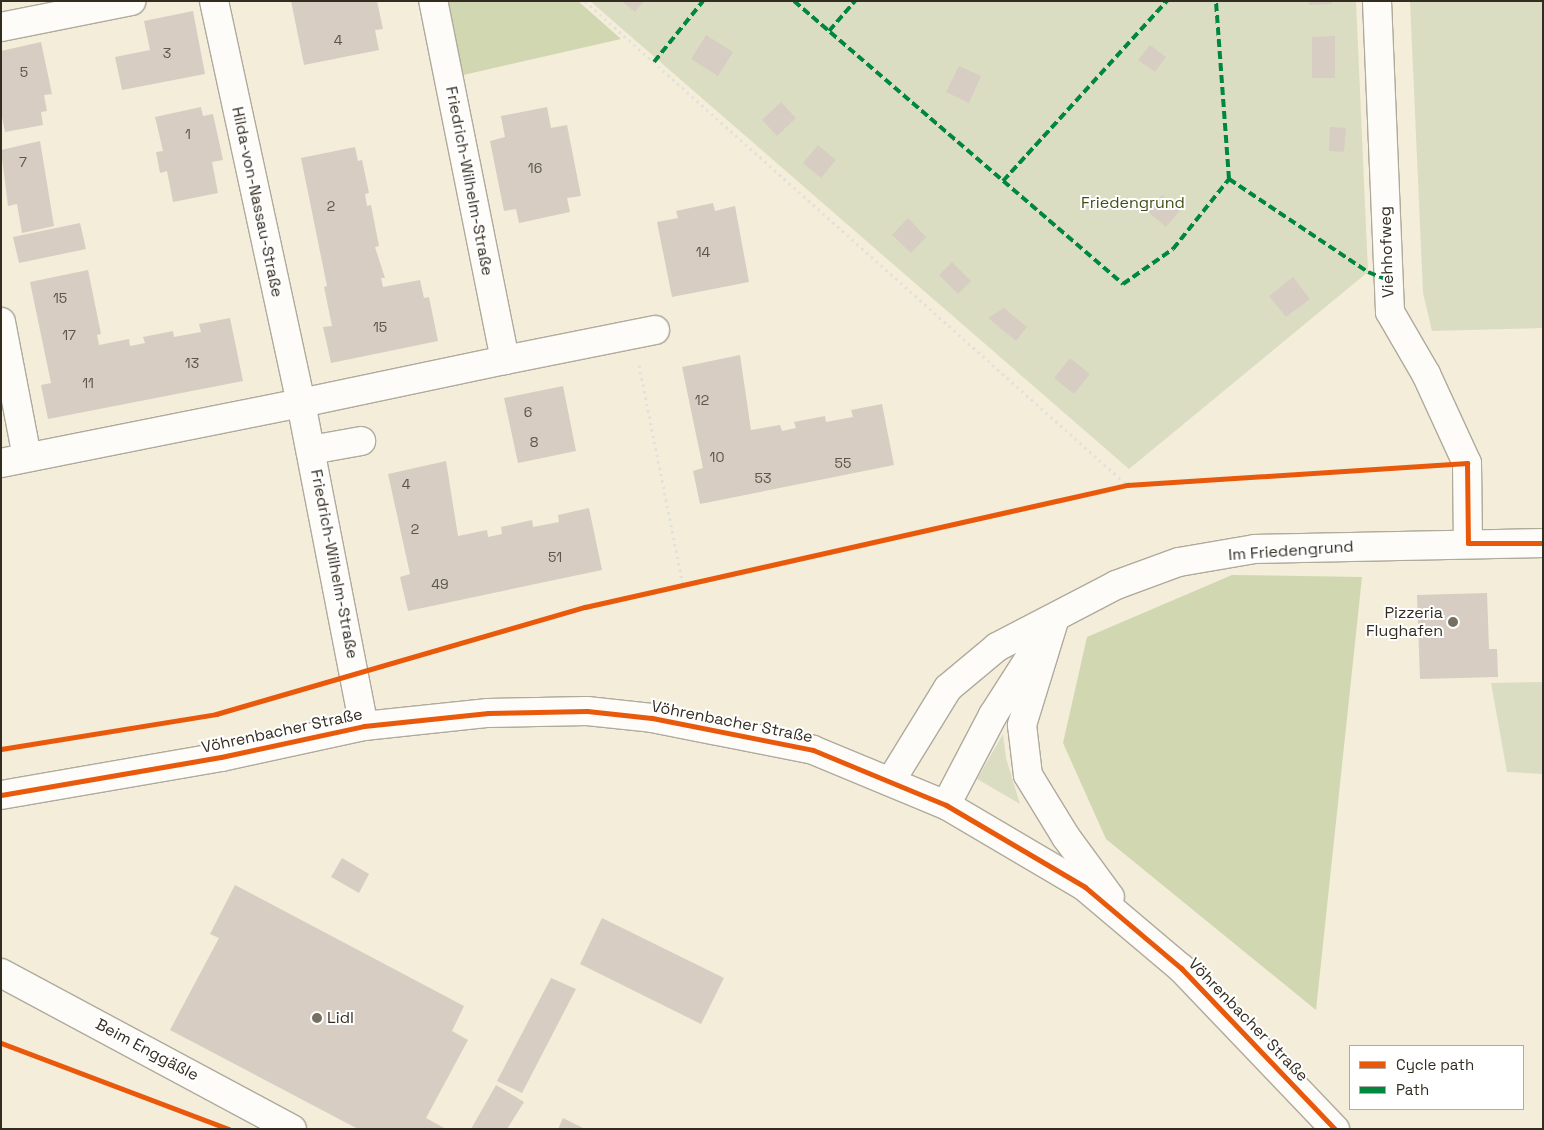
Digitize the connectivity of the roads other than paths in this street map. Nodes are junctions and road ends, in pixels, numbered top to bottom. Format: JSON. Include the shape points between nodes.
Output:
{"nodes":[{"id":1,"x":131,"y":1,"type":"edge"},
{"id":2,"x":214,"y":1,"type":"edge"},
{"id":3,"x":433,"y":1,"type":"edge"},
{"id":4,"x":1377,"y":1,"type":"edge"},
{"id":5,"x":1,"y":27,"type":"edge"},
{"id":6,"x":1,"y":322,"type":"edge"},
{"id":7,"x":655,"y":330,"type":"dead end"},
{"id":8,"x":505,"y":360,"type":"junction"},
{"id":9,"x":301,"y":402,"type":"junction"},
{"id":10,"x":361,"y":441,"type":"dead end"},
{"id":11,"x":311,"y":450,"type":"junction"},
{"id":12,"x":27,"y":457,"type":"junction"},
{"id":13,"x":1,"y":463,"type":"edge"},
{"id":14,"x":1468,"y":543,"type":"junction"},
{"id":15,"x":1543,"y":543,"type":"edge"},
{"id":16,"x":1054,"y":621,"type":"junction"},
{"id":17,"x":364,"y":726,"type":"junction"},
{"id":18,"x":892,"y":779,"type":"junction"},
{"id":19,"x":1,"y":795,"type":"edge"},
{"id":20,"x":946,"y":805,"type":"junction"},
{"id":21,"x":1129,"y":925,"type":"junction"},
{"id":22,"x":1,"y":973,"type":"edge"},
{"id":23,"x":292,"y":1129,"type":"edge"},
{"id":24,"x":1335,"y":1129,"type":"edge"}],
"edges":[{"from":1,"to":5,"type":"street"},
{"from":2,"to":9,"type":"street","name":"Hilda-von-Nassau-Straße"},
{"from":3,"to":8,"type":"street","name":"Friedrich-Wilhelm-Straße"},
{"from":4,"to":14,"type":"street","name":"Viehhofweg","via":[[1390,312],[1426,374],[1467,463]]},
{"from":6,"to":12,"type":"street"},
{"from":7,"to":8,"type":"street"},
{"from":8,"to":9,"type":"street"},
{"from":9,"to":11,"type":"street","name":"Friedrich-Wilhelm-Straße"},
{"from":9,"to":12,"type":"street"},
{"from":10,"to":11,"type":"street"},
{"from":11,"to":17,"type":"street","name":"Friedrich-Wilhelm-Straße"},
{"from":12,"to":13,"type":"street"},
{"from":14,"to":15,"type":"street","name":"Im Friedengrund"},
{"from":14,"to":16,"type":"street","name":"Im Friedengrund","via":[[1255,549],[1179,562],[1116,585]]},
{"from":16,"to":18,"type":"street","name":"Im Friedengrund","via":[[998,647],[948,688]]},
{"from":16,"to":20,"type":"street","name":"Im Friedengrund","via":[[993,715]]},
{"from":16,"to":21,"type":"street","via":[[1022,725],[1028,775],[1066,837]]},
{"from":17,"to":18,"type":"street","name":"Vöhrenbacher Straße","via":[[488,713],[587,711],[652,718],[813,750]]},
{"from":17,"to":19,"type":"street","name":"Vöhrenbacher Straße","via":[[221,757]]},
{"from":18,"to":20,"type":"street","name":"Vöhrenbacher Straße"},
{"from":20,"to":21,"type":"street","name":"Vöhrenbacher Straße","via":[[1085,887]]},
{"from":21,"to":24,"type":"street","name":"Vöhrenbacher Straße","via":[[1181,968]]},
{"from":22,"to":23,"type":"street","name":"Beim Enggäßle"}]}
